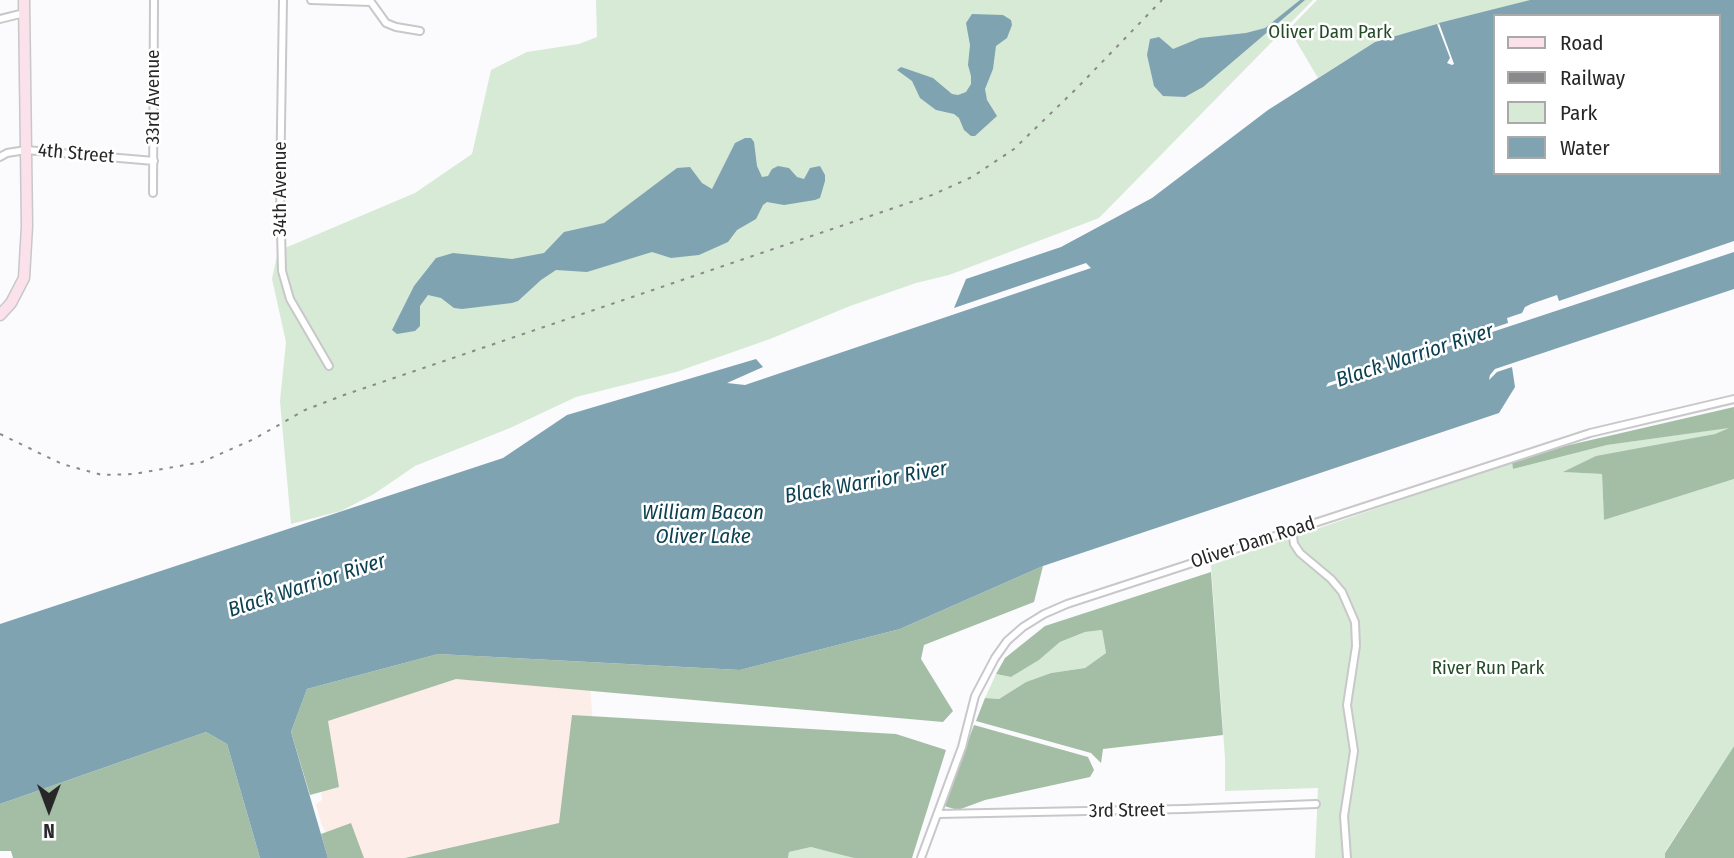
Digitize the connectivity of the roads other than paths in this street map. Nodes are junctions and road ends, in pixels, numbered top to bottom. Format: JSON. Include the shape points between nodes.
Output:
{"nodes":[{"id":1,"x":23,"y":0,"type":"edge"},
{"id":2,"x":154,"y":0,"type":"edge"},
{"id":3,"x":283,"y":0,"type":"edge"},
{"id":4,"x":311,"y":0,"type":"edge"},
{"id":5,"x":24,"y":13,"type":"junction"},
{"id":6,"x":0,"y":19,"type":"edge"},
{"id":7,"x":420,"y":31,"type":"dead end"},
{"id":8,"x":26,"y":150,"type":"junction"},
{"id":9,"x":0,"y":157,"type":"edge"},
{"id":10,"x":154,"y":161,"type":"junction"},
{"id":11,"x":153,"y":193,"type":"dead end"},
{"id":12,"x":0,"y":315,"type":"edge"},
{"id":13,"x":329,"y":366,"type":"dead end"},
{"id":14,"x":1734,"y":399,"type":"edge"},
{"id":15,"x":1292,"y":530,"type":"junction"},
{"id":16,"x":1315,"y":804,"type":"dead end"},
{"id":17,"x":938,"y":814,"type":"junction"},
{"id":18,"x":921,"y":858,"type":"edge"},
{"id":19,"x":1347,"y":858,"type":"edge"}],
"edges":[{"from":1,"to":5,"type":"main road"},
{"from":2,"to":10,"type":"street","name":"33rd Avenue"},
{"from":3,"to":13,"type":"street","name":"34th Avenue","via":[[282,271],[290,299]]},
{"from":4,"to":7,"type":"street","via":[[371,2],[386,23]]},
{"from":5,"to":6,"type":"street"},
{"from":5,"to":8,"type":"main road"},
{"from":8,"to":9,"type":"street","name":"4th Street"},
{"from":8,"to":10,"type":"street","name":"4th Street"},
{"from":8,"to":12,"type":"main road","via":[[24,278]]},
{"from":10,"to":11,"type":"street","name":"33rd Avenue"},
{"from":14,"to":15,"type":"street","name":"Oliver Dam Road","via":[[1590,433]]},
{"from":15,"to":17,"type":"street","name":"Oliver Dam Road","via":[[1067,604],[1023,627],[995,658],[975,696]]},
{"from":15,"to":19,"type":"street","via":[[1300,553],[1342,592],[1355,622],[1347,705],[1354,751],[1344,816]]},
{"from":16,"to":17,"type":"street","name":"3rd Street"},
{"from":17,"to":18,"type":"street","name":"Oliver Dam Road"}]}
